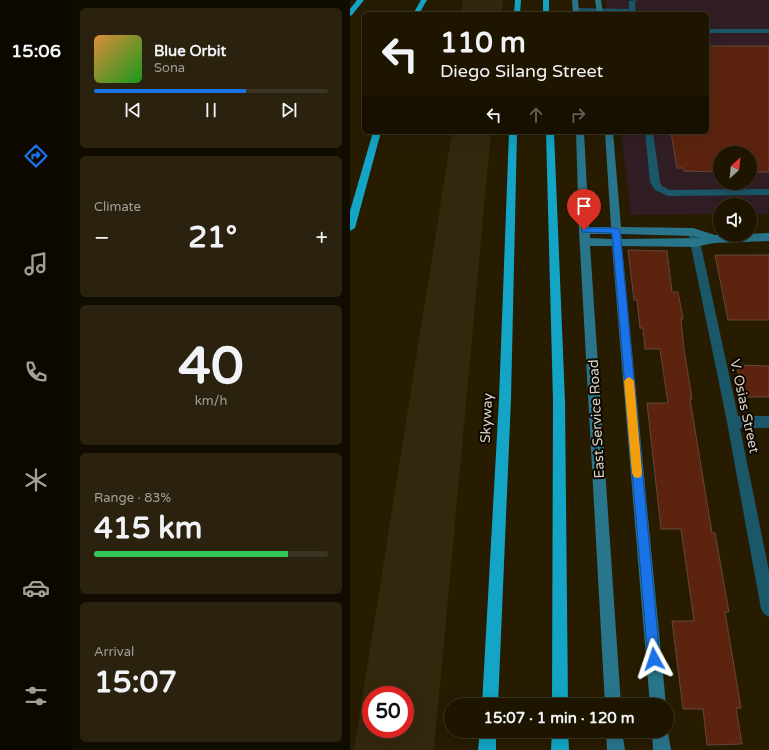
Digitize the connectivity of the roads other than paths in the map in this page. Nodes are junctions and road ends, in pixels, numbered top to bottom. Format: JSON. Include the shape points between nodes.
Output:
{"nodes":[{"id":1,"x":361,"y":0,"type":"edge"},
{"id":2,"x":424,"y":0,"type":"edge"},
{"id":3,"x":518,"y":0,"type":"edge"},
{"id":4,"x":576,"y":0,"type":"edge"},
{"id":5,"x":598,"y":0,"type":"edge"},
{"id":6,"x":634,"y":0,"type":"edge"},
{"id":7,"x":517,"y":11,"type":"edge"},
{"id":8,"x":417,"y":12,"type":"edge"},
{"id":9,"x":576,"y":12,"type":"edge"},
{"id":10,"x":599,"y":12,"type":"edge"},
{"id":11,"x":632,"y":12,"type":"edge"},
{"id":12,"x":350,"y":14,"type":"edge"},
{"id":13,"x":709,"y":31,"type":"edge"},
{"id":14,"x":769,"y":31,"type":"edge"},
{"id":15,"x":376,"y":134,"type":"edge"},
{"id":16,"x":513,"y":134,"type":"edge"},
{"id":17,"x":550,"y":134,"type":"edge"},
{"id":18,"x":580,"y":134,"type":"edge"},
{"id":19,"x":609,"y":134,"type":"edge"},
{"id":20,"x":649,"y":134,"type":"edge"},
{"id":21,"x":769,"y":192,"type":"edge"},
{"id":22,"x":350,"y":228,"type":"edge"},
{"id":23,"x":693,"y":232,"type":"junction"},
{"id":24,"x":585,"y":236,"type":"junction"},
{"id":25,"x":616,"y":236,"type":"junction"},
{"id":26,"x":757,"y":237,"type":"edge"},
{"id":27,"x":769,"y":237,"type":"edge"},
{"id":28,"x":713,"y":239,"type":"edge"},
{"id":29,"x":713,"y":239,"type":"edge"},
{"id":30,"x":695,"y":243,"type":"junction"},
{"id":31,"x":733,"y":422,"type":"junction"},
{"id":32,"x":769,"y":422,"type":"edge"},
{"id":33,"x":769,"y":609,"type":"edge"},
{"id":34,"x":490,"y":698,"type":"edge"},
{"id":35,"x":560,"y":698,"type":"edge"},
{"id":36,"x":613,"y":698,"type":"edge"},
{"id":37,"x":657,"y":698,"type":"edge"},
{"id":38,"x":488,"y":738,"type":"edge"},
{"id":39,"x":560,"y":738,"type":"edge"},
{"id":40,"x":615,"y":738,"type":"edge"},
{"id":41,"x":661,"y":738,"type":"edge"},
{"id":42,"x":487,"y":750,"type":"edge"},
{"id":43,"x":560,"y":750,"type":"edge"},
{"id":44,"x":616,"y":750,"type":"edge"},
{"id":45,"x":662,"y":750,"type":"edge"}],
"edges":[{"from":1,"to":12,"type":"highway"},
{"from":2,"to":8,"type":"highway"},
{"from":3,"to":7,"type":"highway"},
{"from":4,"to":9,"type":"main road"},
{"from":5,"to":10,"type":"main road"},
{"from":6,"to":11,"type":"street","via":[[631,2]]},
{"from":9,"to":10,"type":"street"},
{"from":10,"to":11,"type":"street"},
{"from":13,"to":14,"type":"street"},
{"from":15,"to":22,"type":"highway"},
{"from":16,"to":34,"type":"highway","name":"Skyway","via":[[505,399]]},
{"from":17,"to":35,"type":"highway","via":[[559,401]]},
{"from":18,"to":24,"type":"main road","name":"East Service Road"},
{"from":19,"to":25,"type":"main road"},
{"from":20,"to":21,"type":"street","via":[[655,182],[658,188],[668,193]]},
{"from":23,"to":25,"type":"main road"},
{"from":23,"to":28,"type":"main road"},
{"from":23,"to":30,"type":"street","name":"V. Osias Street"},
{"from":24,"to":25,"type":"main road"},
{"from":24,"to":36,"type":"main road","name":"East Service Road"},
{"from":25,"to":30,"type":"main road"},
{"from":25,"to":37,"type":"main road"},
{"from":26,"to":27,"type":"main road"},
{"from":29,"to":30,"type":"main road"},
{"from":30,"to":31,"type":"street","name":"V. Osias Street"},
{"from":31,"to":32,"type":"street"},
{"from":31,"to":33,"type":"street","name":"V. Osias Street"},
{"from":38,"to":42,"type":"highway"},
{"from":39,"to":43,"type":"highway"},
{"from":40,"to":44,"type":"main road"},
{"from":41,"to":45,"type":"main road"}]}
